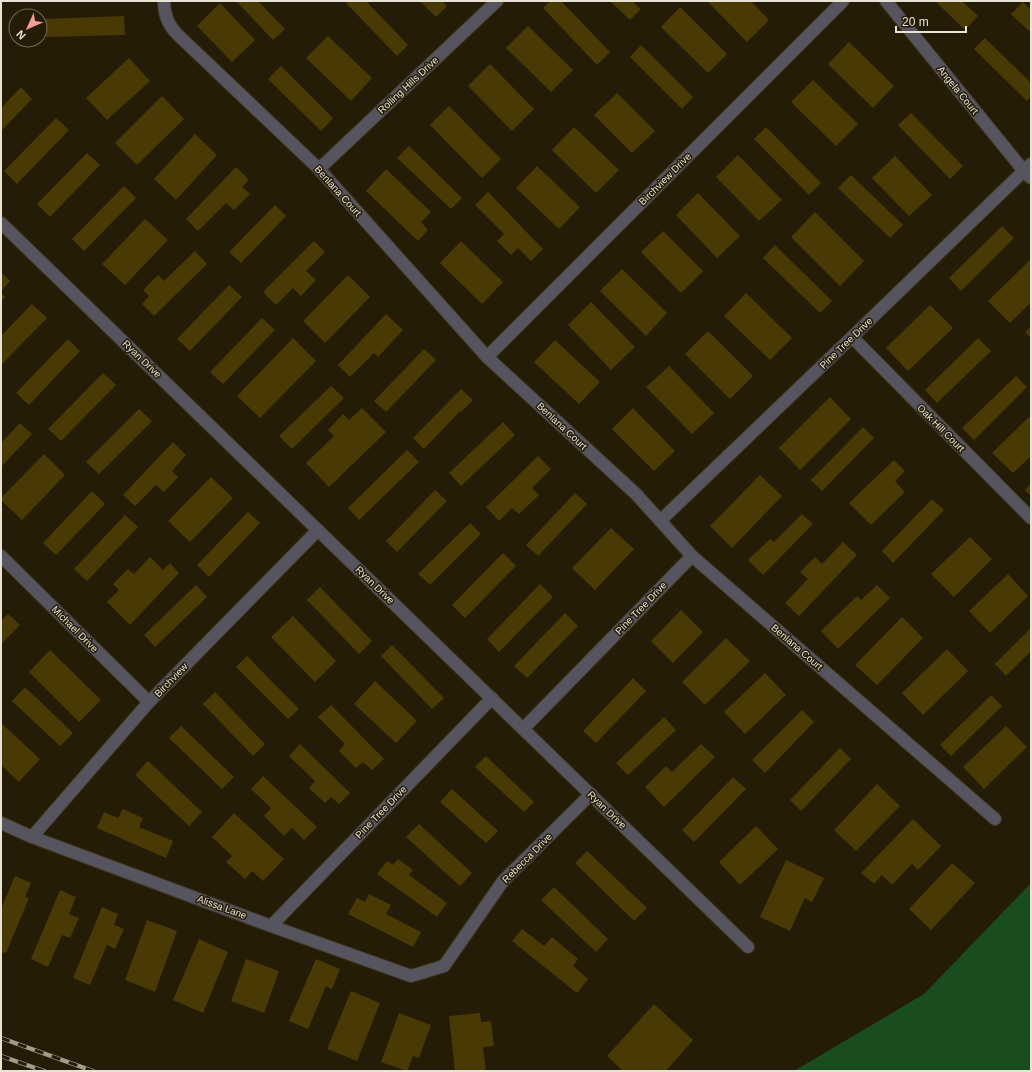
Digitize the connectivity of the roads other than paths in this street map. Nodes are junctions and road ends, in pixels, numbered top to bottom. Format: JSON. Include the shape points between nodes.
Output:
{"nodes":[{"id":1,"x":164,"y":1,"type":"edge"},
{"id":2,"x":497,"y":1,"type":"edge"},
{"id":3,"x":843,"y":1,"type":"edge"},
{"id":4,"x":886,"y":1,"type":"edge"},
{"id":5,"x":319,"y":169,"type":"junction"},
{"id":6,"x":1029,"y":171,"type":"edge"},
{"id":7,"x":1,"y":223,"type":"edge"},
{"id":8,"x":852,"y":337,"type":"junction"},
{"id":9,"x":486,"y":356,"type":"junction"},
{"id":10,"x":1031,"y":518,"type":"edge"},
{"id":11,"x":660,"y":521,"type":"junction"},
{"id":12,"x":318,"y":530,"type":"junction"},
{"id":13,"x":1,"y":556,"type":"edge"},
{"id":14,"x":692,"y":556,"type":"junction"},
{"id":15,"x":492,"y":698,"type":"junction"},
{"id":16,"x":149,"y":702,"type":"junction"},
{"id":17,"x":523,"y":729,"type":"junction"},
{"id":18,"x":590,"y":794,"type":"junction"},
{"id":19,"x":996,"y":819,"type":"dead end"},
{"id":20,"x":1,"y":823,"type":"edge"},
{"id":21,"x":32,"y":837,"type":"junction"},
{"id":22,"x":271,"y":926,"type":"junction"},
{"id":23,"x":748,"y":947,"type":"dead end"},
{"id":24,"x":444,"y":966,"type":"joint"}],
"edges":[{"from":1,"to":5,"type":"street","name":"Benlana Court","via":[[166,17],[172,29]]},
{"from":2,"to":5,"type":"street","name":"Rolling Hills Drive"},
{"from":3,"to":9,"type":"street","name":"Birchview Drive"},
{"from":4,"to":6,"type":"street","name":"Angela Court"},
{"from":5,"to":9,"type":"street","name":"Benlana Court"},
{"from":6,"to":8,"type":"street","name":"Pine Tree Drive"},
{"from":7,"to":12,"type":"street","name":"Ryan Drive"},
{"from":8,"to":10,"type":"street","name":"Oak Hill Court"},
{"from":8,"to":11,"type":"street","name":"Pine Tree Drive"},
{"from":9,"to":11,"type":"street","name":"Benlana Court","via":[[636,494]]},
{"from":11,"to":14,"type":"street","name":"Benlana Court"},
{"from":12,"to":15,"type":"street","name":"Ryan Drive"},
{"from":12,"to":16,"type":"street","name":"Birchview"},
{"from":13,"to":16,"type":"street","name":"Michael Drive"},
{"from":14,"to":17,"type":"street","name":"Pine Tree Drive"},
{"from":14,"to":19,"type":"street","name":"Benlana Court"},
{"from":15,"to":17,"type":"street","name":"Ryan Drive"},
{"from":15,"to":22,"type":"street","name":"Pine Tree Drive"},
{"from":16,"to":21,"type":"street","name":"Birchview"},
{"from":17,"to":18,"type":"street","name":"Ryan Drive"},
{"from":18,"to":23,"type":"street","name":"Ryan Drive"},
{"from":18,"to":24,"type":"street","name":"Rebecca Drive","via":[[503,881]]},
{"from":20,"to":21,"type":"street","name":"Alissa Lane"},
{"from":21,"to":22,"type":"street","name":"Alissa Lane"},
{"from":22,"to":24,"type":"street","name":"Alissa Lane","via":[[410,976]]}]}
